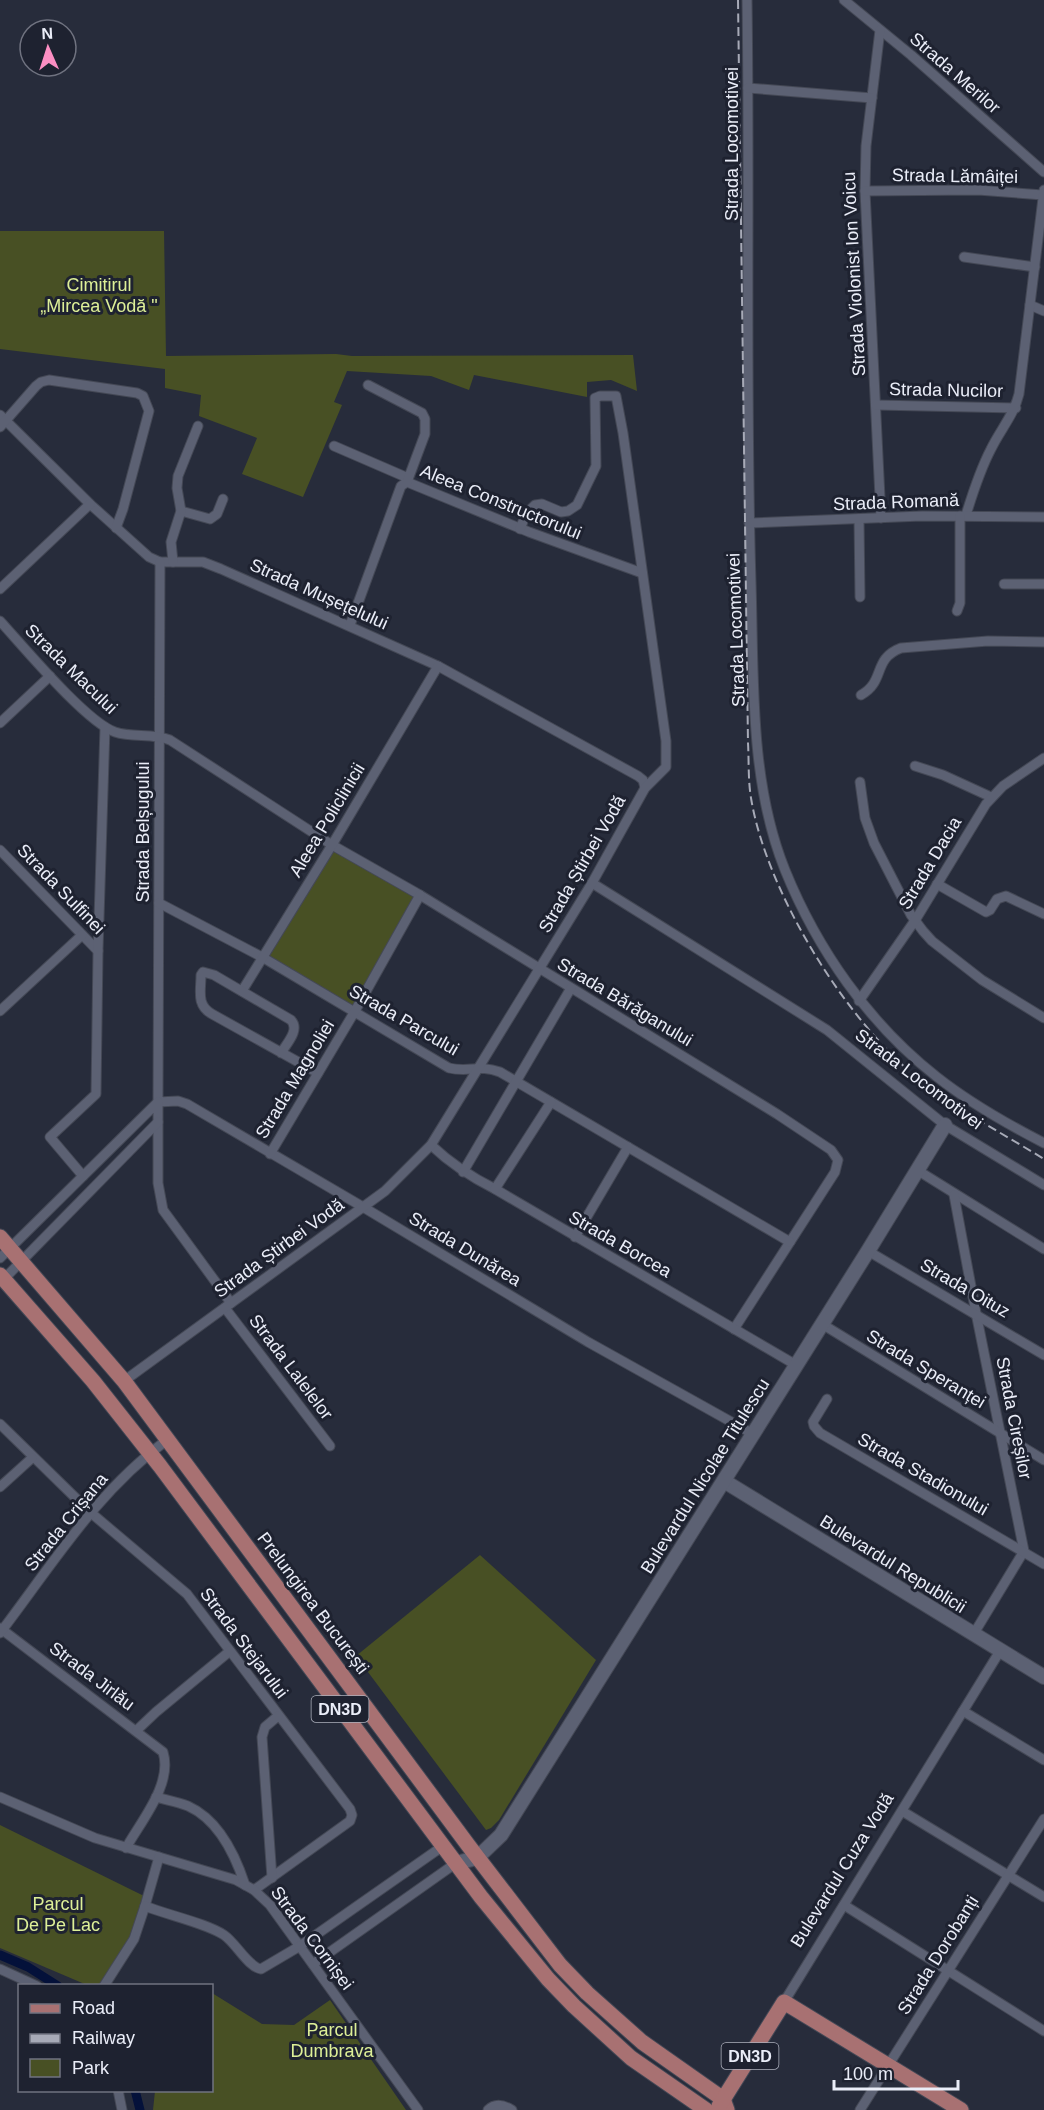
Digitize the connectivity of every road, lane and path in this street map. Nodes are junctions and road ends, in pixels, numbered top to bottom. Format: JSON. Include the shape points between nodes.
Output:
{"nodes":[{"id":1,"x":747,"y":0,"type":"edge"},
{"id":2,"x":844,"y":0,"type":"edge"},
{"id":3,"x":880,"y":30,"type":"junction"},
{"id":4,"x":748,"y":88,"type":"junction"},
{"id":5,"x":872,"y":98,"type":"junction"},
{"id":6,"x":1044,"y":172,"type":"edge"},
{"id":7,"x":865,"y":191,"type":"junction"},
{"id":8,"x":1044,"y":193,"type":"edge"},
{"id":9,"x":964,"y":257,"type":"dead end"},
{"id":10,"x":1039,"y":262,"type":"edge"},
{"id":11,"x":1030,"y":305,"type":"junction"},
{"id":12,"x":1044,"y":311,"type":"edge"},
{"id":13,"x":368,"y":385,"type":"dead end"},
{"id":14,"x":876,"y":405,"type":"junction"},
{"id":15,"x":1016,"y":408,"type":"junction"},
{"id":16,"x":2,"y":421,"type":"edge"},
{"id":17,"x":198,"y":426,"type":"dead end"},
{"id":18,"x":334,"y":446,"type":"dead end"},
{"id":19,"x":407,"y":480,"type":"junction"},
{"id":20,"x":223,"y":499,"type":"dead end"},
{"id":21,"x":90,"y":504,"type":"junction"},
{"id":22,"x":180,"y":511,"type":"junction"},
{"id":23,"x":963,"y":516,"type":"junction"},
{"id":24,"x":1044,"y":517,"type":"edge"},
{"id":25,"x":881,"y":518,"type":"junction"},
{"id":26,"x":859,"y":519,"type":"junction"},
{"id":27,"x":749,"y":523,"type":"junction"},
{"id":28,"x":116,"y":528,"type":"junction"},
{"id":29,"x":520,"y":529,"type":"junction"},
{"id":30,"x":160,"y":562,"type":"junction"},
{"id":31,"x":173,"y":562,"type":"junction"},
{"id":32,"x":642,"y":573,"type":"junction"},
{"id":33,"x":1004,"y":584,"type":"dead end"},
{"id":34,"x":1044,"y":584,"type":"edge"},
{"id":35,"x":0,"y":588,"type":"edge"},
{"id":36,"x":860,"y":597,"type":"dead end"},
{"id":37,"x":957,"y":611,"type":"dead end"},
{"id":38,"x":0,"y":621,"type":"edge"},
{"id":39,"x":350,"y":625,"type":"junction"},
{"id":40,"x":1044,"y":642,"type":"edge"},
{"id":41,"x":438,"y":666,"type":"junction"},
{"id":42,"x":50,"y":676,"type":"junction"},
{"id":43,"x":861,"y":695,"type":"dead end"},
{"id":44,"x":0,"y":723,"type":"edge"},
{"id":45,"x":105,"y":727,"type":"junction"},
{"id":46,"x":159,"y":736,"type":"junction"},
{"id":47,"x":1044,"y":758,"type":"edge"},
{"id":48,"x":915,"y":766,"type":"dead end"},
{"id":49,"x":860,"y":782,"type":"dead end"},
{"id":50,"x":645,"y":788,"type":"junction"},
{"id":51,"x":991,"y":797,"type":"junction"},
{"id":52,"x":332,"y":845,"type":"junction"},
{"id":53,"x":0,"y":850,"type":"edge"},
{"id":54,"x":592,"y":883,"type":"junction"},
{"id":55,"x":937,"y":884,"type":"junction"},
{"id":56,"x":420,"y":896,"type":"junction"},
{"id":57,"x":1044,"y":901,"type":"edge"},
{"id":58,"x":159,"y":903,"type":"junction"},
{"id":59,"x":1041,"y":913,"type":"edge"},
{"id":60,"x":916,"y":919,"type":"junction"},
{"id":61,"x":82,"y":935,"type":"junction"},
{"id":62,"x":98,"y":951,"type":"junction"},
{"id":63,"x":262,"y":957,"type":"junction"},
{"id":64,"x":539,"y":969,"type":"junction"},
{"id":65,"x":571,"y":988,"type":"junction"},
{"id":66,"x":242,"y":991,"type":"junction"},
{"id":67,"x":859,"y":1000,"type":"junction"},
{"id":68,"x":0,"y":1011,"type":"edge"},
{"id":69,"x":355,"y":1011,"type":"junction"},
{"id":70,"x":1044,"y":1018,"type":"edge"},
{"id":71,"x":281,"y":1053,"type":"junction"},
{"id":72,"x":479,"y":1067,"type":"junction"},
{"id":73,"x":318,"y":1073,"type":"junction"},
{"id":74,"x":516,"y":1082,"type":"junction"},
{"id":75,"x":158,"y":1102,"type":"junction"},
{"id":76,"x":550,"y":1102,"type":"junction"},
{"id":77,"x":158,"y":1122,"type":"junction"},
{"id":78,"x":945,"y":1125,"type":"junction"},
{"id":79,"x":1044,"y":1143,"type":"edge"},
{"id":80,"x":431,"y":1145,"type":"junction"},
{"id":81,"x":628,"y":1147,"type":"junction"},
{"id":82,"x":270,"y":1154,"type":"junction"},
{"id":83,"x":917,"y":1170,"type":"junction"},
{"id":84,"x":463,"y":1172,"type":"junction"},
{"id":85,"x":84,"y":1176,"type":"junction"},
{"id":86,"x":1044,"y":1184,"type":"edge"},
{"id":87,"x":495,"y":1189,"type":"junction"},
{"id":88,"x":954,"y":1195,"type":"junction"},
{"id":89,"x":363,"y":1207,"type":"junction"},
{"id":90,"x":575,"y":1237,"type":"junction"},
{"id":91,"x":790,"y":1242,"type":"junction"},
{"id":92,"x":3,"y":1248,"type":"edge"},
{"id":93,"x":1044,"y":1249,"type":"edge"},
{"id":94,"x":868,"y":1251,"type":"junction"},
{"id":95,"x":22,"y":1261,"type":"junction"},
{"id":96,"x":1,"y":1279,"type":"edge"},
{"id":97,"x":228,"y":1306,"type":"junction"},
{"id":98,"x":976,"y":1313,"type":"junction"},
{"id":99,"x":822,"y":1324,"type":"junction"},
{"id":100,"x":734,"y":1329,"type":"junction"},
{"id":101,"x":1044,"y":1354,"type":"edge"},
{"id":102,"x":796,"y":1365,"type":"junction"},
{"id":103,"x":124,"y":1381,"type":"junction"},
{"id":104,"x":827,"y":1399,"type":"dead end"},
{"id":105,"x":0,"y":1424,"type":"edge"},
{"id":106,"x":1001,"y":1433,"type":"junction"},
{"id":107,"x":753,"y":1434,"type":"junction"},
{"id":108,"x":167,"y":1440,"type":"junction"},
{"id":109,"x":330,"y":1446,"type":"dead end"},
{"id":110,"x":149,"y":1453,"type":"junction"},
{"id":111,"x":32,"y":1458,"type":"junction"},
{"id":112,"x":1044,"y":1460,"type":"edge"},
{"id":113,"x":724,"y":1481,"type":"junction"},
{"id":114,"x":0,"y":1487,"type":"edge"},
{"id":115,"x":90,"y":1512,"type":"junction"},
{"id":116,"x":1024,"y":1551,"type":"junction"},
{"id":117,"x":1044,"y":1564,"type":"edge"},
{"id":118,"x":1,"y":1630,"type":"edge"},
{"id":119,"x":974,"y":1635,"type":"junction"},
{"id":120,"x":230,"y":1651,"type":"junction"},
{"id":121,"x":1000,"y":1651,"type":"junction"},
{"id":122,"x":1044,"y":1677,"type":"edge"},
{"id":123,"x":963,"y":1711,"type":"junction"},
{"id":124,"x":278,"y":1716,"type":"junction"},
{"id":125,"x":137,"y":1730,"type":"junction"},
{"id":126,"x":1044,"y":1760,"type":"edge"},
{"id":127,"x":0,"y":1797,"type":"edge"},
{"id":128,"x":156,"y":1797,"type":"junction"},
{"id":129,"x":902,"y":1811,"type":"junction"},
{"id":130,"x":1044,"y":1818,"type":"edge"},
{"id":131,"x":468,"y":1845,"type":"junction"},
{"id":132,"x":492,"y":1845,"type":"junction"},
{"id":133,"x":443,"y":1846,"type":"junction"},
{"id":134,"x":126,"y":1848,"type":"junction"},
{"id":135,"x":159,"y":1857,"type":"junction"},
{"id":136,"x":477,"y":1858,"type":"junction"},
{"id":137,"x":456,"y":1863,"type":"junction"},
{"id":138,"x":1009,"y":1875,"type":"junction"},
{"id":139,"x":272,"y":1878,"type":"junction"},
{"id":140,"x":245,"y":1885,"type":"junction"},
{"id":141,"x":254,"y":1890,"type":"junction"},
{"id":142,"x":1044,"y":1897,"type":"edge"},
{"id":143,"x":844,"y":1905,"type":"junction"},
{"id":144,"x":145,"y":1906,"type":"junction"},
{"id":145,"x":300,"y":1946,"type":"junction"},
{"id":146,"x":313,"y":1964,"type":"junction"},
{"id":147,"x":0,"y":1969,"type":"edge"},
{"id":148,"x":948,"y":1971,"type":"junction"},
{"id":149,"x":33,"y":1984,"type":"edge"},
{"id":150,"x":105,"y":1984,"type":"edge"},
{"id":151,"x":784,"y":2002,"type":"junction"},
{"id":152,"x":1044,"y":2031,"type":"edge"},
{"id":153,"x":888,"y":2066,"type":"junction"},
{"id":154,"x":118,"y":2092,"type":"edge"},
{"id":155,"x":722,"y":2106,"type":"edge"},
{"id":156,"x":122,"y":2110,"type":"edge"},
{"id":157,"x":418,"y":2110,"type":"edge"},
{"id":158,"x":488,"y":2110,"type":"edge"},
{"id":159,"x":512,"y":2110,"type":"edge"},
{"id":160,"x":705,"y":2110,"type":"edge"},
{"id":161,"x":860,"y":2110,"type":"edge"},
{"id":162,"x":961,"y":2110,"type":"edge"}],
"edges":[{"from":1,"to":4,"type":"street","name":"Strada Locomotivei"},
{"from":2,"to":3,"type":"street","name":"Strada Merilor"},
{"from":3,"to":5,"type":"street","name":"Strada Violonist Ion Voicu"},
{"from":3,"to":6,"type":"street","name":"Strada Merilor"},
{"from":4,"to":5,"type":"street"},
{"from":4,"to":27,"type":"street","name":"Strada Locomotivei"},
{"from":5,"to":7,"type":"street","name":"Strada Violonist Ion Voicu"},
{"from":7,"to":8,"type":"street","name":"Strada Lămâiței"},
{"from":7,"to":14,"type":"street","name":"Strada Violonist Ion Voicu"},
{"from":8,"to":10,"type":"street"},
{"from":9,"to":10,"type":"street"},
{"from":10,"to":11,"type":"street"},
{"from":11,"to":12,"type":"street"},
{"from":11,"to":15,"type":"street"},
{"from":13,"to":19,"type":"street","name":"Aleea Constructorului","via":[[422,413],[425,419],[425,434]]},
{"from":14,"to":15,"type":"street","name":"Strada Nucilor"},
{"from":14,"to":25,"type":"street","name":"Strada Violonist Ion Voicu"},
{"from":15,"to":23,"type":"street","via":[[992,447]]},
{"from":16,"to":21,"type":"street"},
{"from":16,"to":28,"type":"street","via":[[36,386],[49,380],[143,396],[149,411]]},
{"from":17,"to":22,"type":"street","via":[[178,476]]},
{"from":18,"to":19,"type":"street"},
{"from":19,"to":29,"type":"street","name":"Aleea Constructorului"},
{"from":19,"to":39,"type":"street","via":[[401,486]]},
{"from":20,"to":22,"type":"street","via":[[217,514],[210,519]]},
{"from":21,"to":28,"type":"street"},
{"from":21,"to":35,"type":"street"},
{"from":22,"to":31,"type":"street","via":[[171,542]]},
{"from":23,"to":24,"type":"street","name":"Strada Romană"},
{"from":23,"to":25,"type":"street","name":"Strada Romană"},
{"from":23,"to":37,"type":"street"},
{"from":25,"to":26,"type":"street","name":"Strada Romană"},
{"from":26,"to":27,"type":"street","name":"Strada Romană"},
{"from":26,"to":36,"type":"street"},
{"from":27,"to":67,"type":"street","name":"Strada Locomotivei","via":[[759,764],[772,826],[801,906]]},
{"from":28,"to":30,"type":"street"},
{"from":29,"to":32,"type":"street","name":"Aleea Constructorului"},
{"from":29,"to":32,"type":"street","name":"Strada Știrbei Vodă","via":[[535,505],[561,512],[577,504],[596,466],[595,398],[616,396]]},
{"from":30,"to":31,"type":"street","name":"Strada Mușețelului"},
{"from":30,"to":46,"type":"street","name":"Strada Belșugului"},
{"from":31,"to":39,"type":"street","name":"Strada Mușețelului","via":[[203,562]]},
{"from":32,"to":50,"type":"street","name":"Strada Știrbei Vodă","via":[[667,753],[666,767]]},
{"from":33,"to":34,"type":"street"},
{"from":38,"to":42,"type":"street","name":"Strada Macului"},
{"from":39,"to":41,"type":"street","name":"Strada Mușețelului"},
{"from":40,"to":43,"type":"street","via":[[987,641],[902,648],[885,658],[874,686]]},
{"from":41,"to":50,"type":"street","name":"Strada Mușețelului","via":[[638,776]]},
{"from":41,"to":52,"type":"street","name":"Aleea Policlinicii"},
{"from":42,"to":44,"type":"street"},
{"from":42,"to":45,"type":"street","name":"Strada Macului"},
{"from":45,"to":46,"type":"street","name":"Strada Macului","via":[[114,732]]},
{"from":45,"to":62,"type":"street"},
{"from":46,"to":52,"type":"street","name":"Strada Bărăganului"},
{"from":46,"to":58,"type":"street","name":"Strada Belșugului"},
{"from":47,"to":51,"type":"street","name":"Strada Dacia"},
{"from":48,"to":51,"type":"street"},
{"from":49,"to":60,"type":"street","via":[[865,818],[874,843]]},
{"from":50,"to":54,"type":"street","name":"Strada Știrbei Vodă"},
{"from":51,"to":55,"type":"street","name":"Strada Dacia"},
{"from":52,"to":56,"type":"street","name":"Strada Bărăganului"},
{"from":52,"to":63,"type":"street","name":"Aleea Policlinicii"},
{"from":53,"to":61,"type":"street","name":"Strada Sulfinei"},
{"from":54,"to":64,"type":"street","name":"Strada Știrbei Vodă"},
{"from":54,"to":78,"type":"street","name":"Strada Locomotivei","via":[[827,1030]]},
{"from":55,"to":59,"type":"street","via":[[986,912],[1006,896]]},
{"from":55,"to":60,"type":"street","name":"Strada Dacia"},
{"from":56,"to":64,"type":"street","name":"Strada Bărăganului"},
{"from":56,"to":69,"type":"street","name":"Strada Magnoliei"},
{"from":57,"to":59,"type":"street"},
{"from":58,"to":63,"type":"street","name":"Strada Parcului"},
{"from":58,"to":75,"type":"street","name":"Strada Belșugului"},
{"from":60,"to":67,"type":"street","name":"Strada Dacia"},
{"from":60,"to":70,"type":"street","via":[[932,941],[952,957]]},
{"from":61,"to":62,"type":"street","name":"Strada Sulfinei"},
{"from":61,"to":68,"type":"street"},
{"from":62,"to":85,"type":"street","via":[[96,1094],[50,1137]]},
{"from":63,"to":66,"type":"street","name":"Aleea Policlinicii"},
{"from":63,"to":69,"type":"street","name":"Strada Parcului"},
{"from":64,"to":65,"type":"street","name":"Strada Bărăganului"},
{"from":64,"to":72,"type":"street","name":"Strada Știrbei Vodă"},
{"from":65,"to":74,"type":"street"},
{"from":65,"to":91,"type":"street","name":"Strada Bărăganului","via":[[777,1114],[836,1155],[836,1172]]},
{"from":66,"to":71,"type":"street","via":[[294,1023]]},
{"from":66,"to":71,"type":"street","via":[[207,972],[201,975],[204,1009]]},
{"from":67,"to":79,"type":"street","name":"Strada Locomotivei","via":[[935,1076]]},
{"from":69,"to":72,"type":"street","name":"Strada Parcului","via":[[449,1068],[466,1071]]},
{"from":69,"to":73,"type":"street","name":"Strada Magnoliei"},
{"from":71,"to":73,"type":"street"},
{"from":72,"to":74,"type":"street","name":"Strada Parcului","via":[[500,1072]]},
{"from":72,"to":80,"type":"street","name":"Strada Știrbei Vodă"},
{"from":73,"to":82,"type":"street","name":"Strada Magnoliei"},
{"from":74,"to":76,"type":"street","name":"Strada Parcului"},
{"from":74,"to":84,"type":"street"},
{"from":75,"to":77,"type":"street","name":"Strada Belșugului"},
{"from":75,"to":82,"type":"street","name":"Strada Dunărea","via":[[187,1104]]},
{"from":75,"to":85,"type":"street"},
{"from":76,"to":81,"type":"street","name":"Strada Parcului"},
{"from":76,"to":87,"type":"street"},
{"from":77,"to":95,"type":"street"},
{"from":77,"to":97,"type":"street","name":"Strada Lalelelor","via":[[158,1183],[163,1210]]},
{"from":78,"to":83,"type":"main road","name":"Bulevardul Nicolae Titulescu"},
{"from":78,"to":86,"type":"street","name":"Strada Locomotivei"},
{"from":80,"to":84,"type":"street","name":"Strada Borcea"},
{"from":80,"to":89,"type":"street","name":"Strada Știrbei Vodă"},
{"from":81,"to":90,"type":"street"},
{"from":81,"to":91,"type":"street","name":"Strada Parcului"},
{"from":82,"to":89,"type":"street","name":"Strada Dunărea"},
{"from":83,"to":88,"type":"street"},
{"from":83,"to":94,"type":"main road","name":"Bulevardul Nicolae Titulescu"},
{"from":84,"to":87,"type":"street","name":"Strada Borcea"},
{"from":85,"to":92,"type":"street"},
{"from":87,"to":90,"type":"street","name":"Strada Borcea"},
{"from":88,"to":93,"type":"street"},
{"from":88,"to":98,"type":"street","name":"Strada Cireșilor"},
{"from":89,"to":97,"type":"street","name":"Strada Știrbei Vodă"},
{"from":89,"to":107,"type":"street","name":"Strada Dunărea","via":[[588,1342]]},
{"from":90,"to":100,"type":"street","name":"Strada Borcea"},
{"from":91,"to":100,"type":"street","name":"Strada Bărăganului"},
{"from":92,"to":95,"type":"main road","name":"Prelungirea București","number":"DN3D"},
{"from":94,"to":98,"type":"street","name":"Strada Oituz"},
{"from":94,"to":99,"type":"main road","name":"Bulevardul Nicolae Titulescu"},
{"from":95,"to":96,"type":"street"},
{"from":95,"to":103,"type":"main road","name":"Prelungirea București","number":"DN3D"},
{"from":96,"to":110,"type":"main road","number":"DN3D","via":[[93,1381]]},
{"from":97,"to":103,"type":"street","name":"Strada Știrbei Vodă"},
{"from":97,"to":109,"type":"street","name":"Strada Lalelelor"},
{"from":98,"to":101,"type":"street","name":"Strada Oituz"},
{"from":98,"to":106,"type":"street","name":"Strada Cireșilor"},
{"from":99,"to":102,"type":"main road","name":"Bulevardul Nicolae Titulescu"},
{"from":99,"to":106,"type":"street","name":"Strada Speranței"},
{"from":100,"to":102,"type":"street","name":"Strada Borcea"},
{"from":102,"to":107,"type":"main road","name":"Bulevardul Nicolae Titulescu"},
{"from":103,"to":108,"type":"main road","name":"Prelungirea București","number":"DN3D"},
{"from":104,"to":116,"type":"street","name":"Strada Stadionului","via":[[813,1422],[817,1431]]},
{"from":105,"to":111,"type":"street","name":"Strada Stejarului"},
{"from":106,"to":112,"type":"street","name":"Strada Speranței"},
{"from":106,"to":116,"type":"street","name":"Strada Cireșilor"},
{"from":107,"to":113,"type":"main road","name":"Bulevardul Nicolae Titulescu"},
{"from":108,"to":110,"type":"street","name":"Strada Crișana"},
{"from":108,"to":131,"type":"main road","name":"Prelungirea București","number":"DN3D"},
{"from":110,"to":115,"type":"street","name":"Strada Crișana"},
{"from":110,"to":133,"type":"main road","number":"DN3D"},
{"from":111,"to":114,"type":"street"},
{"from":111,"to":115,"type":"street","name":"Strada Stejarului"},
{"from":113,"to":119,"type":"main road","name":"Bulevardul Republicii"},
{"from":113,"to":132,"type":"main road","name":"Bulevardul Nicolae Titulescu"},
{"from":115,"to":118,"type":"street","name":"Strada Crișana"},
{"from":115,"to":120,"type":"street","name":"Strada Stejarului","via":[[177,1584]]},
{"from":116,"to":117,"type":"street","name":"Strada Stadionului"},
{"from":116,"to":119,"type":"street"},
{"from":118,"to":125,"type":"street","name":"Strada Jirlău"},
{"from":119,"to":121,"type":"main road","name":"Bulevardul Republicii"},
{"from":120,"to":124,"type":"street","name":"Strada Stejarului"},
{"from":120,"to":125,"type":"street"},
{"from":121,"to":122,"type":"main road","name":"Bulevardul Republicii"},
{"from":121,"to":123,"type":"street","name":"Bulevardul Cuza Vodă"},
{"from":123,"to":126,"type":"street"},
{"from":123,"to":129,"type":"street","name":"Bulevardul Cuza Vodă"},
{"from":124,"to":139,"type":"street","via":[[265,1727],[262,1737]]},
{"from":124,"to":139,"type":"street","name":"Strada Stejarului","via":[[352,1815],[350,1821]]},
{"from":125,"to":128,"type":"street","name":"Strada Jirlău","via":[[163,1752],[165,1776]]},
{"from":127,"to":134,"type":"street","name":"Strada Cornișei"},
{"from":128,"to":134,"type":"street"},
{"from":128,"to":140,"type":"street","via":[[187,1806],[212,1824],[232,1854]]},
{"from":129,"to":138,"type":"street"},
{"from":129,"to":143,"type":"street","name":"Bulevardul Cuza Vodă"},
{"from":130,"to":138,"type":"street","name":"Strada Dorobanți"},
{"from":131,"to":132,"type":"main road"},
{"from":131,"to":133,"type":"main road"},
{"from":131,"to":136,"type":"main road","name":"Prelungirea București","number":"DN3D"},
{"from":132,"to":136,"type":"main road","name":"Bulevardul Nicolae Titulescu"},
{"from":133,"to":137,"type":"main road","number":"DN3D"},
{"from":133,"to":145,"type":"street"},
{"from":134,"to":135,"type":"street","name":"Strada Cornișei"},
{"from":135,"to":140,"type":"street","name":"Strada Cornișei"},
{"from":135,"to":144,"type":"street"},
{"from":136,"to":137,"type":"main road","name":"Bulevardul Nicolae Titulescu"},
{"from":136,"to":155,"type":"main road","name":"Prelungirea București","number":"DN3D","via":[[560,1965],[587,1993]]},
{"from":137,"to":146,"type":"street","name":"Bulevardul Nicolae Titulescu"},
{"from":137,"to":160,"type":"main road","number":"DN3D","via":[[574,2006],[631,2058]]},
{"from":138,"to":142,"type":"street"},
{"from":138,"to":148,"type":"street","name":"Strada Dorobanți"},
{"from":139,"to":141,"type":"street","name":"Strada Stejarului"},
{"from":140,"to":141,"type":"street","name":"Strada Cornișei"},
{"from":141,"to":145,"type":"street","name":"Strada Cornișei"},
{"from":143,"to":148,"type":"street"},
{"from":143,"to":151,"type":"street","name":"Bulevardul Cuza Vodă"},
{"from":144,"to":145,"type":"street","via":[[224,1935],[257,1968],[265,1968]]},
{"from":144,"to":150,"type":"street","via":[[134,1939]]},
{"from":145,"to":146,"type":"street","name":"Strada Cornișei"},
{"from":146,"to":157,"type":"street","name":"Strada Cornișei"},
{"from":147,"to":149,"type":"street"},
{"from":148,"to":152,"type":"street"},
{"from":148,"to":153,"type":"street","name":"Strada Dorobanți"},
{"from":151,"to":153,"type":"main road"},
{"from":151,"to":155,"type":"main road","name":"Bulevardul Cuza Vodă","number":"DN3D"},
{"from":153,"to":161,"type":"street","name":"Strada Dorobanți"},
{"from":153,"to":162,"type":"main road"},
{"from":154,"to":156,"type":"street"},
{"from":158,"to":159,"type":"street","via":[[497,2105]]}]}
